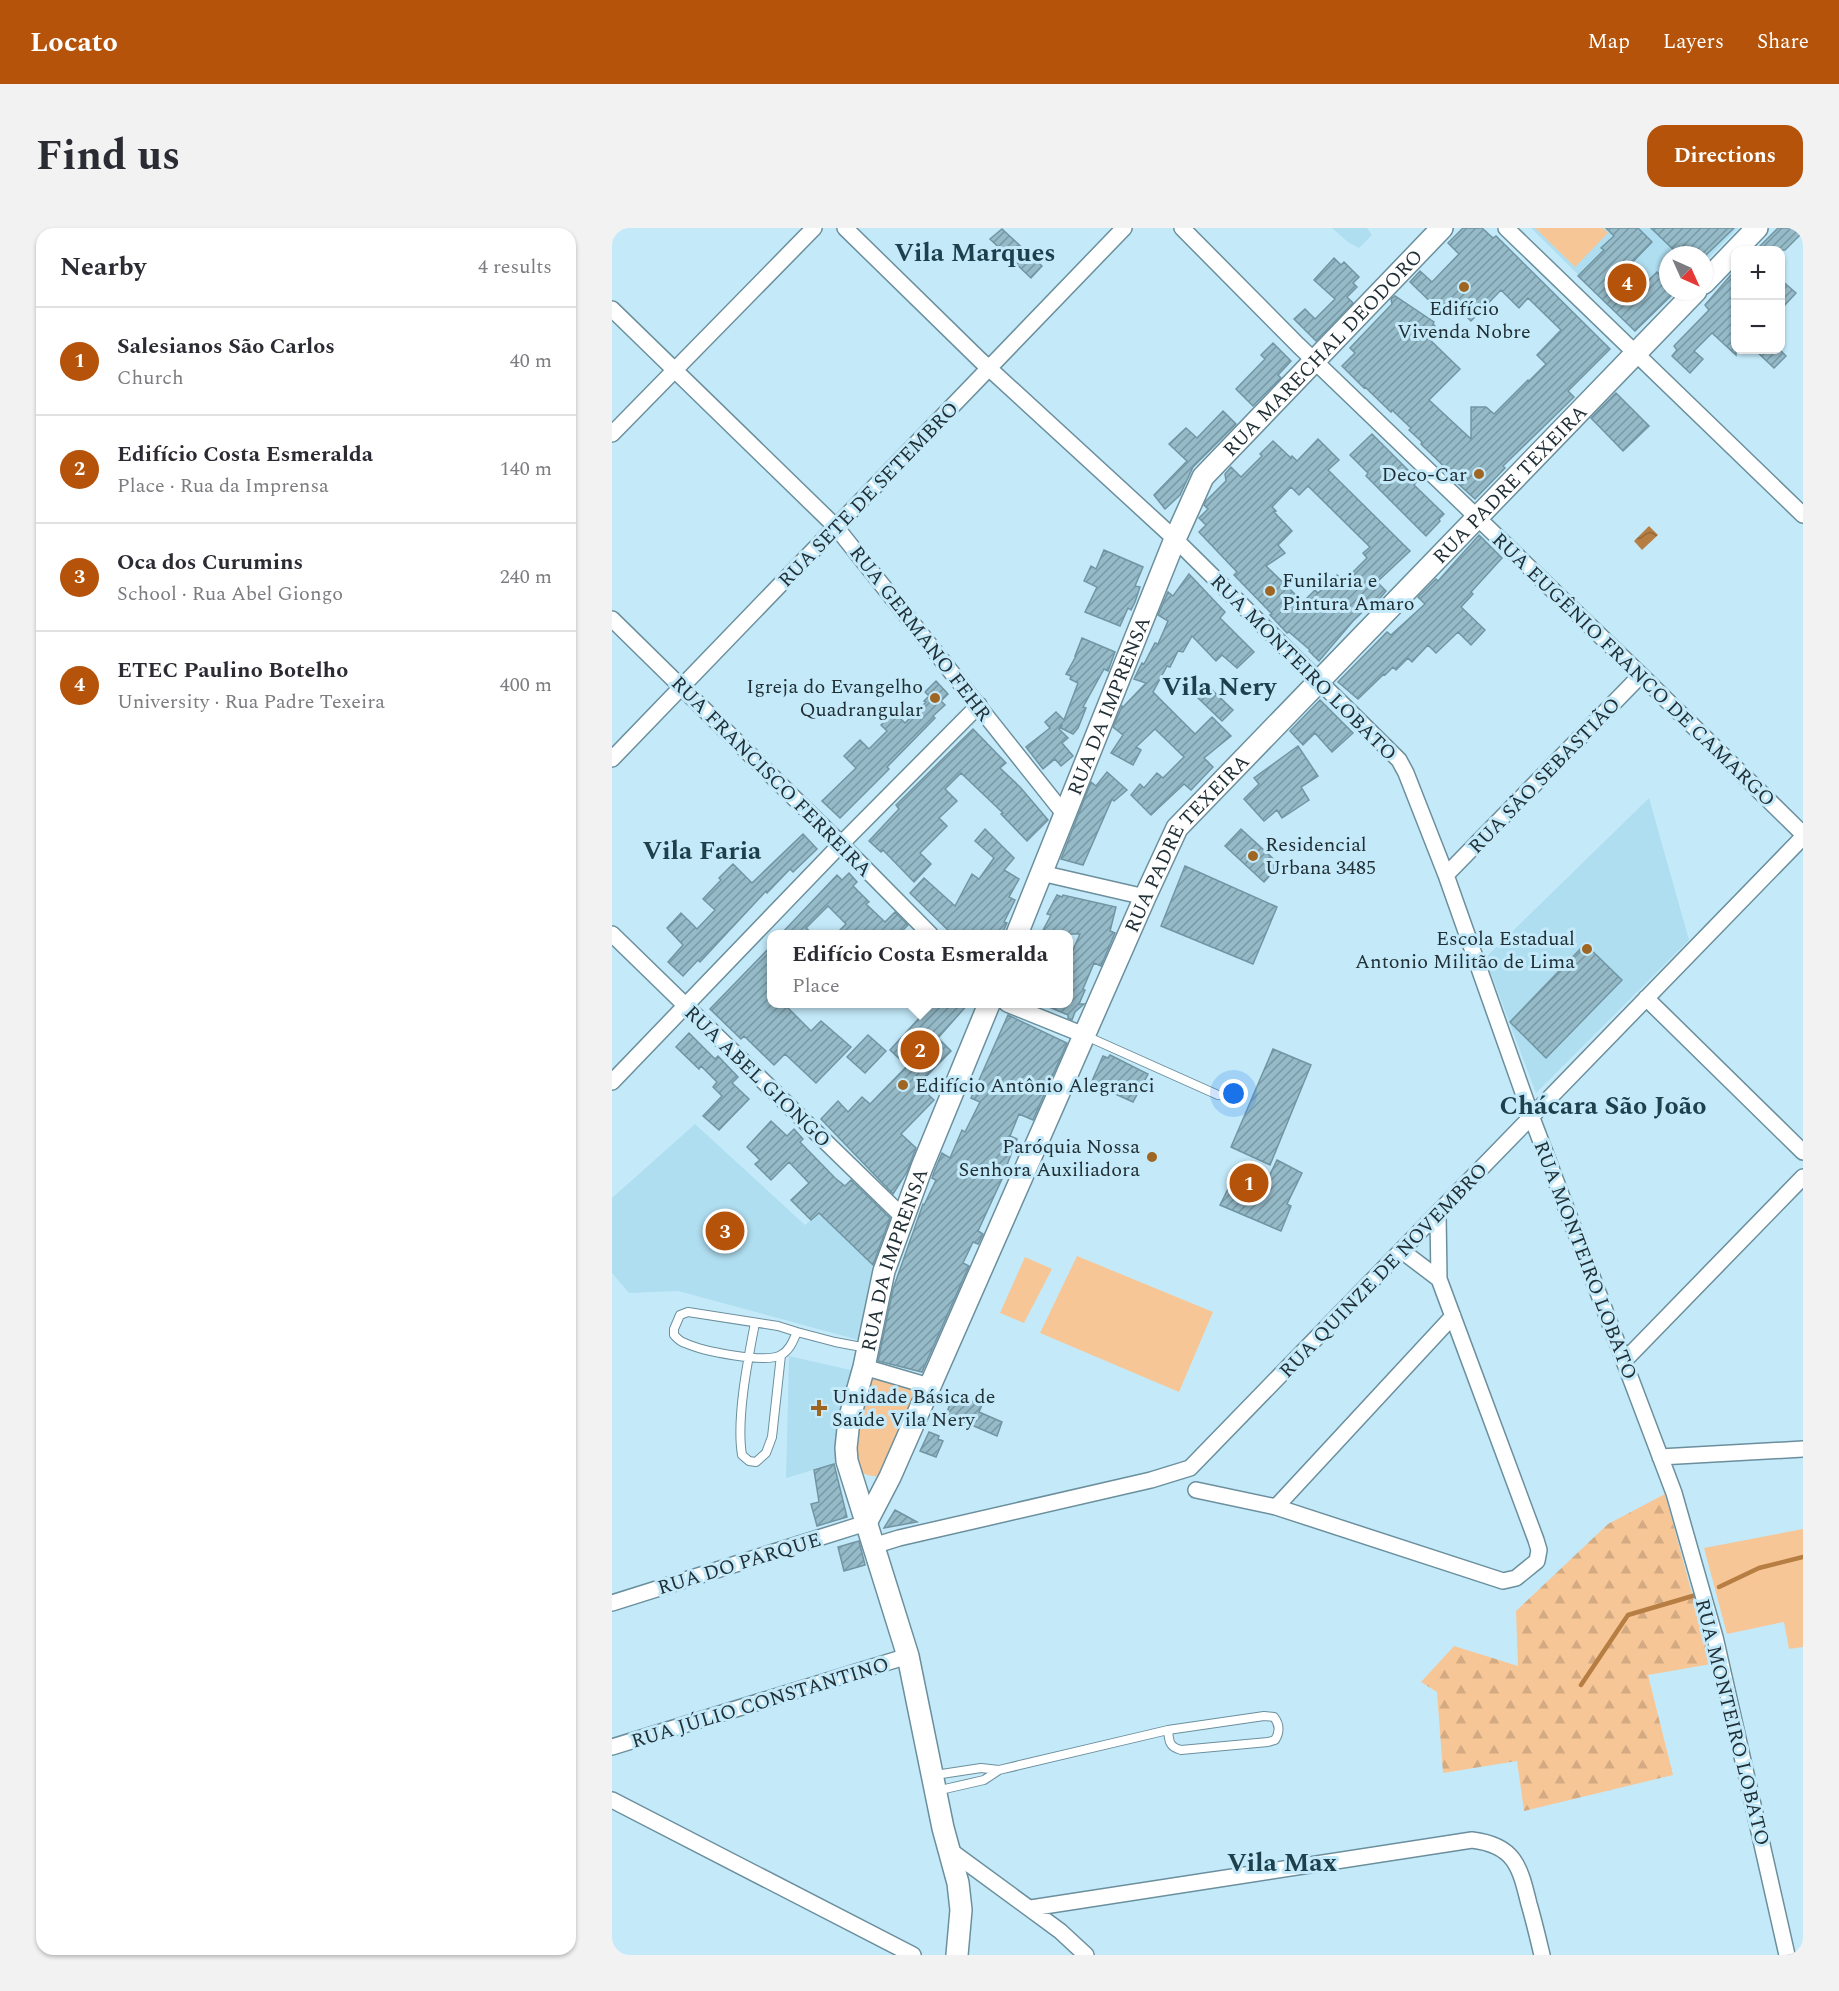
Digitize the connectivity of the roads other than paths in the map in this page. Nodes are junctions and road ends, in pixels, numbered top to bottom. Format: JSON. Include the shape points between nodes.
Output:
{"nodes":[{"id":1,"x":814,"y":228,"type":"edge"},
{"id":2,"x":845,"y":228,"type":"edge"},
{"id":3,"x":1124,"y":228,"type":"edge"},
{"id":4,"x":1182,"y":228,"type":"edge"},
{"id":5,"x":1442,"y":228,"type":"edge"},
{"id":6,"x":1506,"y":228,"type":"edge"},
{"id":7,"x":1757,"y":228,"type":"edge"},
{"id":8,"x":1713,"y":274,"type":"edge"},
{"id":9,"x":1687,"y":300,"type":"edge"},
{"id":10,"x":612,"y":309,"type":"edge"},
{"id":11,"x":1637,"y":353,"type":"junction"},
{"id":12,"x":1313,"y":360,"type":"junction"},
{"id":13,"x":674,"y":369,"type":"junction"},
{"id":14,"x":990,"y":369,"type":"junction"},
{"id":15,"x":612,"y":434,"type":"edge"},
{"id":16,"x":1203,"y":477,"type":"joint"},
{"id":17,"x":1803,"y":515,"type":"edge"},
{"id":18,"x":1479,"y":518,"type":"junction"},
{"id":19,"x":836,"y":527,"type":"junction"},
{"id":20,"x":1175,"y":539,"type":"junction"},
{"id":21,"x":612,"y":619,"type":"edge"},
{"id":22,"x":1641,"y":675,"type":"junction"},
{"id":23,"x":1318,"y":681,"type":"junction"},
{"id":24,"x":682,"y":688,"type":"junction"},
{"id":25,"x":979,"y":705,"type":"junction"},
{"id":26,"x":612,"y":759,"type":"edge"},
{"id":27,"x":1065,"y":815,"type":"junction"},
{"id":28,"x":1803,"y":836,"type":"edge"},
{"id":29,"x":841,"y":844,"type":"junction"},
{"id":30,"x":1041,"y":873,"type":"junction"},
{"id":31,"x":1446,"y":875,"type":"junction"},
{"id":32,"x":1145,"y":897,"type":"junction"},
{"id":33,"x":926,"y":930,"type":"edge"},
{"id":34,"x":1019,"y":930,"type":"edge"},
{"id":35,"x":612,"y":934,"type":"edge"},
{"id":36,"x":1646,"y":998,"type":"junction"},
{"id":37,"x":685,"y":1005,"type":"junction"},
{"id":38,"x":987,"y":1008,"type":"edge"},
{"id":39,"x":1017,"y":1008,"type":"edge"},
{"id":40,"x":1084,"y":1035,"type":"junction"},
{"id":41,"x":612,"y":1082,"type":"edge"},
{"id":42,"x":1218,"y":1095,"type":"dead end"},
{"id":43,"x":1532,"y":1118,"type":"junction"},
{"id":44,"x":1803,"y":1152,"type":"edge"},
{"id":45,"x":1803,"y":1177,"type":"edge"},
{"id":46,"x":1438,"y":1214,"type":"junction"},
{"id":47,"x":904,"y":1218,"type":"junction"},
{"id":48,"x":1402,"y":1251,"type":"junction"},
{"id":49,"x":1439,"y":1279,"type":"junction"},
{"id":50,"x":1453,"y":1316,"type":"junction"},
{"id":51,"x":755,"y":1323,"type":"junction"},
{"id":52,"x":797,"y":1332,"type":"junction"},
{"id":53,"x":781,"y":1355,"type":"junction"},
{"id":54,"x":748,"y":1356,"type":"junction"},
{"id":55,"x":866,"y":1358,"type":"junction"},
{"id":56,"x":1624,"y":1361,"type":"junction"},
{"id":57,"x":929,"y":1386,"type":"junction"},
{"id":58,"x":1803,"y":1449,"type":"edge"},
{"id":59,"x":1660,"y":1457,"type":"junction"},
{"id":60,"x":849,"y":1469,"type":"junction"},
{"id":61,"x":890,"y":1477,"type":"junction"},
{"id":62,"x":1196,"y":1490,"type":"dead end"},
{"id":63,"x":1276,"y":1507,"type":"junction"},
{"id":64,"x":866,"y":1523,"type":"junction"},
{"id":65,"x":873,"y":1546,"type":"junction"},
{"id":66,"x":612,"y":1603,"type":"edge"},
{"id":67,"x":908,"y":1656,"type":"junction"},
{"id":68,"x":1168,"y":1730,"type":"junction"},
{"id":69,"x":612,"y":1748,"type":"edge"},
{"id":70,"x":999,"y":1770,"type":"junction"},
{"id":71,"x":934,"y":1783,"type":"junction"},
{"id":72,"x":612,"y":1800,"type":"edge"},
{"id":73,"x":951,"y":1851,"type":"junction"},
{"id":74,"x":1031,"y":1908,"type":"junction"},
{"id":75,"x":913,"y":1955,"type":"edge"},
{"id":76,"x":957,"y":1955,"type":"edge"},
{"id":77,"x":1086,"y":1955,"type":"edge"},
{"id":78,"x":1542,"y":1955,"type":"edge"},
{"id":79,"x":1787,"y":1955,"type":"edge"}],
"edges":[{"from":1,"to":13,"type":"street"},
{"from":2,"to":14,"type":"street","name":"RUA MONTEIRO LOBATO"},
{"from":3,"to":14,"type":"street","name":"RUA SETE DE SETEMBRO"},
{"from":4,"to":12,"type":"street","name":"RUA EUGÊNIO FRANCO DE CAMARGO"},
{"from":5,"to":12,"type":"main road","name":"RUA MARECHAL DEODORO"},
{"from":6,"to":11,"type":"street"},
{"from":7,"to":8,"type":"main road"},
{"from":9,"to":11,"type":"main road","name":"RUA PADRE TEXEIRA"},
{"from":10,"to":13,"type":"street","name":"RUA GERMANO FEHR"},
{"from":11,"to":17,"type":"street"},
{"from":11,"to":18,"type":"main road","name":"RUA PADRE TEXEIRA"},
{"from":12,"to":16,"type":"main road","name":"RUA MARECHAL DEODORO"},
{"from":12,"to":18,"type":"street","name":"RUA EUGÊNIO FRANCO DE CAMARGO"},
{"from":13,"to":15,"type":"street"},
{"from":13,"to":19,"type":"street","name":"RUA GERMANO FEHR"},
{"from":14,"to":19,"type":"street","name":"RUA SETE DE SETEMBRO"},
{"from":14,"to":20,"type":"street","name":"RUA MONTEIRO LOBATO"},
{"from":16,"to":20,"type":"main road","name":"RUA DA IMPRENSA"},
{"from":18,"to":22,"type":"street","name":"RUA EUGÊNIO FRANCO DE CAMARGO"},
{"from":18,"to":23,"type":"main road","name":"RUA PADRE TEXEIRA"},
{"from":19,"to":24,"type":"street","name":"RUA SETE DE SETEMBRO"},
{"from":19,"to":25,"type":"street","name":"RUA GERMANO FEHR"},
{"from":20,"to":23,"type":"street","name":"RUA MONTEIRO LOBATO"},
{"from":20,"to":27,"type":"main road","name":"RUA DA IMPRENSA"},
{"from":21,"to":24,"type":"street","name":"RUA FRANCISCO FERREIRA"},
{"from":22,"to":28,"type":"street","name":"RUA EUGÊNIO FRANCO DE CAMARGO"},
{"from":22,"to":31,"type":"street","name":"RUA SÃO SEBASTIÃO"},
{"from":23,"to":31,"type":"street","name":"RUA MONTEIRO LOBATO","via":[[1399,760]]},
{"from":23,"to":32,"type":"main road","name":"RUA PADRE TEXEIRA","via":[[1177,828]]},
{"from":24,"to":26,"type":"street","name":"RUA SETE DE SETEMBRO"},
{"from":24,"to":29,"type":"street","name":"RUA FRANCISCO FERREIRA"},
{"from":25,"to":27,"type":"street","name":"RUA GERMANO FEHR"},
{"from":25,"to":29,"type":"street"},
{"from":27,"to":30,"type":"main road","name":"RUA DA IMPRENSA"},
{"from":28,"to":36,"type":"street","name":"RUA QUINZE DE NOVEMBRO"},
{"from":29,"to":33,"type":"street","name":"RUA FRANCISCO FERREIRA"},
{"from":29,"to":37,"type":"street"},
{"from":30,"to":32,"type":"street"},
{"from":30,"to":34,"type":"main road","name":"RUA DA IMPRENSA"},
{"from":31,"to":43,"type":"street","name":"RUA MONTEIRO LOBATO"},
{"from":32,"to":40,"type":"main road","name":"RUA PADRE TEXEIRA"},
{"from":35,"to":37,"type":"street","name":"RUA ABEL GIONGO"},
{"from":36,"to":43,"type":"street","name":"RUA QUINZE DE NOVEMBRO"},
{"from":36,"to":44,"type":"street"},
{"from":37,"to":41,"type":"street"},
{"from":37,"to":47,"type":"street","name":"RUA ABEL GIONGO"},
{"from":38,"to":47,"type":"main road","name":"RUA DA IMPRENSA"},
{"from":39,"to":40,"type":"street"},
{"from":40,"to":42,"type":"lane"},
{"from":40,"to":57,"type":"main road","name":"RUA PADRE TEXEIRA"},
{"from":43,"to":46,"type":"street","name":"RUA QUINZE DE NOVEMBRO"},
{"from":43,"to":56,"type":"street","name":"RUA MONTEIRO LOBATO"},
{"from":45,"to":56,"type":"street"},
{"from":46,"to":48,"type":"street","name":"RUA QUINZE DE NOVEMBRO"},
{"from":46,"to":49,"type":"street"},
{"from":47,"to":55,"type":"main road","name":"RUA DA IMPRENSA","via":[[884,1271]]},
{"from":48,"to":49,"type":"street"},
{"from":48,"to":65,"type":"street","name":"RUA QUINZE DE NOVEMBRO","via":[[1190,1468]]},
{"from":49,"to":50,"type":"street"},
{"from":50,"to":63,"type":"street"},
{"from":50,"to":63,"type":"street","via":[[1536,1540],[1537,1561],[1516,1578],[1503,1581]]},
{"from":51,"to":52,"type":"lane"},
{"from":51,"to":54,"type":"lane"},
{"from":51,"to":54,"type":"lane","via":[[688,1312],[680,1315],[674,1329],[674,1335],[682,1342],[708,1351]]},
{"from":52,"to":53,"type":"lane","via":[[789,1349]]},
{"from":52,"to":55,"type":"lane","via":[[835,1342]]},
{"from":53,"to":54,"type":"lane","via":[[765,1360]]},
{"from":53,"to":54,"type":"lane","via":[[772,1437],[766,1453],[756,1462],[742,1455],[740,1440]]},
{"from":55,"to":57,"type":"street"},
{"from":55,"to":60,"type":"main road","name":"RUA DA IMPRENSA","via":[[849,1420]]},
{"from":56,"to":59,"type":"street","name":"RUA MONTEIRO LOBATO"},
{"from":57,"to":61,"type":"main road","name":"RUA PADRE TEXEIRA"},
{"from":58,"to":59,"type":"street"},
{"from":59,"to":79,"type":"street","name":"RUA MONTEIRO LOBATO","via":[[1716,1637]]},
{"from":60,"to":61,"type":"main road","via":[[861,1477]]},
{"from":60,"to":64,"type":"main road","name":"RUA DA IMPRENSA"},
{"from":61,"to":64,"type":"main road","name":"RUA PADRE TEXEIRA"},
{"from":62,"to":63,"type":"street"},
{"from":64,"to":65,"type":"main road","name":"RUA DA IMPRENSA"},
{"from":64,"to":66,"type":"street","name":"RUA DO PARQUE"},
{"from":65,"to":67,"type":"main road","name":"RUA DA IMPRENSA"},
{"from":67,"to":69,"type":"street","name":"RUA JÚLIO CONSTANTINO"},
{"from":67,"to":71,"type":"main road","name":"RUA DA IMPRENSA"},
{"from":68,"to":68,"type":"lane","via":[[1169,1743],[1181,1750],[1268,1742],[1275,1740],[1279,1729],[1274,1717],[1264,1716]]},
{"from":68,"to":70,"type":"lane"},
{"from":70,"to":71,"type":"lane","via":[[981,1768]]},
{"from":70,"to":71,"type":"lane","via":[[984,1780]]},
{"from":71,"to":73,"type":"main road","name":"RUA DA IMPRENSA"},
{"from":72,"to":75,"type":"street"},
{"from":73,"to":74,"type":"street"},
{"from":73,"to":76,"type":"main road","name":"RUA DA IMPRENSA","via":[[961,1910]]},
{"from":74,"to":77,"type":"street"},
{"from":74,"to":78,"type":"street","via":[[1472,1840],[1502,1848],[1513,1858],[1523,1878]]}]}
